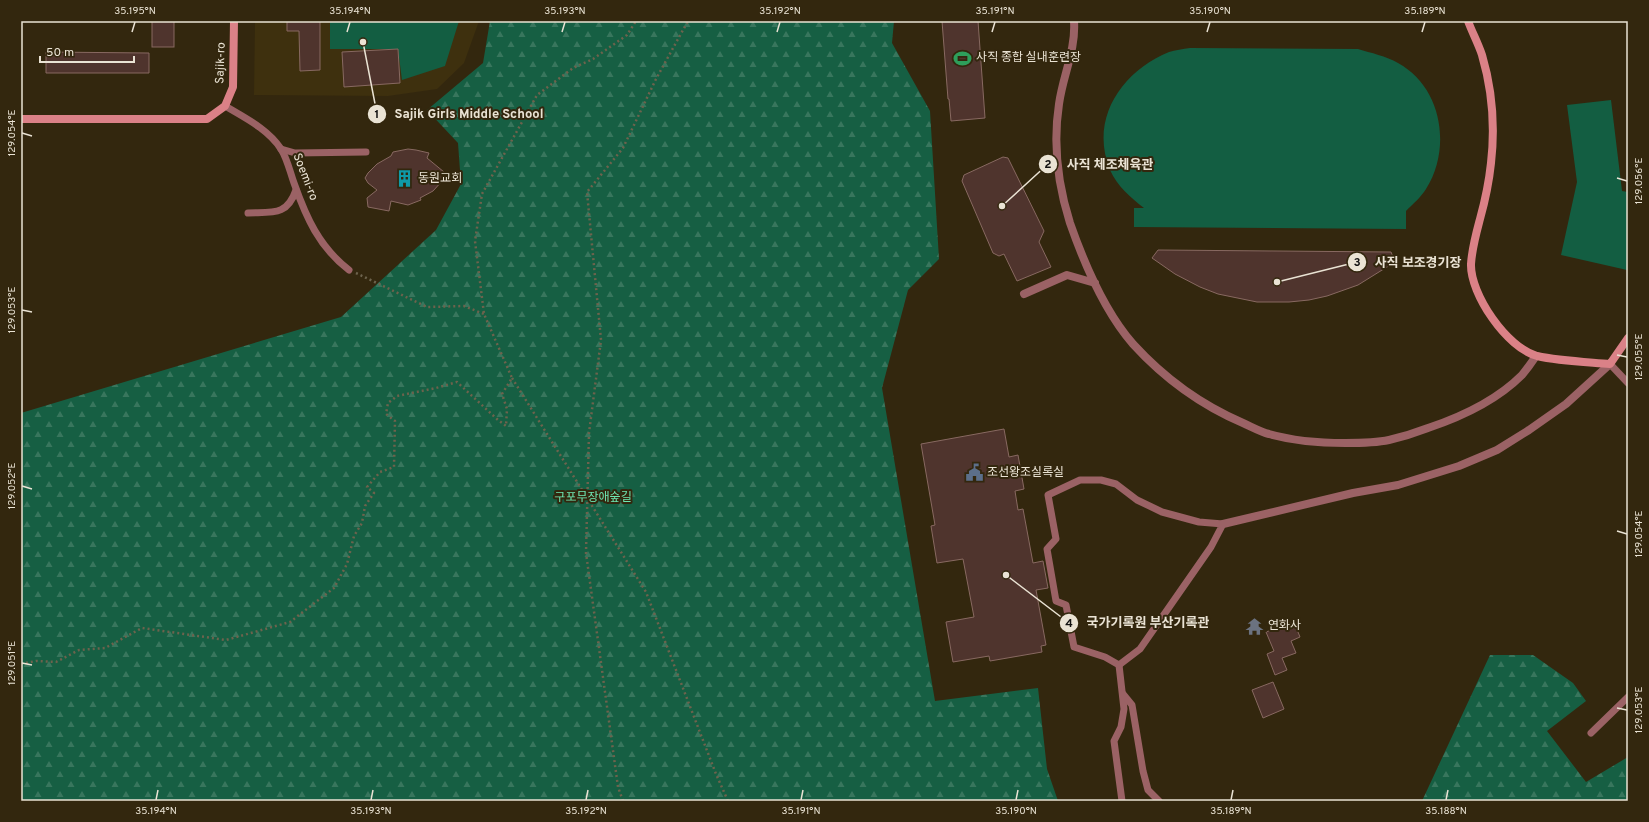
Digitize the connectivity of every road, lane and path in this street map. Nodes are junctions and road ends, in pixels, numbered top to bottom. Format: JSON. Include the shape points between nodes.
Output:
{"nodes":[{"id":1,"x":234,"y":21,"type":"edge"},
{"id":2,"x":636,"y":21,"type":"edge"},
{"id":3,"x":688,"y":21,"type":"edge"},
{"id":4,"x":1074,"y":21,"type":"edge"},
{"id":5,"x":1468,"y":21,"type":"edge"},
{"id":6,"x":225,"y":106,"type":"junction"},
{"id":7,"x":21,"y":119,"type":"edge"},
{"id":8,"x":281,"y":149,"type":"junction"},
{"id":9,"x":366,"y":152,"type":"dead end"},
{"id":10,"x":296,"y":190,"type":"junction"},
{"id":11,"x":248,"y":213,"type":"dead end"},
{"id":12,"x":349,"y":270,"type":"joint"},
{"id":13,"x":1096,"y":283,"type":"junction"},
{"id":14,"x":1024,"y":294,"type":"dead end"},
{"id":15,"x":484,"y":314,"type":"junction"},
{"id":16,"x":1628,"y":338,"type":"edge"},
{"id":17,"x":1536,"y":356,"type":"junction"},
{"id":18,"x":1610,"y":364,"type":"junction"},
{"id":19,"x":512,"y":378,"type":"junction"},
{"id":20,"x":1628,"y":383,"type":"edge"},
{"id":21,"x":587,"y":498,"type":"junction"},
{"id":22,"x":1223,"y":524,"type":"junction"},
{"id":23,"x":21,"y":664,"type":"edge"},
{"id":24,"x":1119,"y":665,"type":"junction"},
{"id":25,"x":1122,"y":693,"type":"junction"},
{"id":26,"x":1628,"y":697,"type":"edge"},
{"id":27,"x":1591,"y":733,"type":"dead end"},
{"id":28,"x":623,"y":801,"type":"edge"},
{"id":29,"x":728,"y":801,"type":"edge"},
{"id":30,"x":1122,"y":801,"type":"edge"},
{"id":31,"x":1159,"y":801,"type":"edge"}],
"edges":[{"from":1,"to":6,"type":"street","name":"Sajik-ro","via":[[233,87]]},
{"from":2,"to":15,"type":"path","via":[[628,35],[593,59],[573,68],[537,95],[482,194],[475,241]]},
{"from":3,"to":21,"type":"path","via":[[656,79],[623,148],[587,192],[601,340],[589,433]]},
{"from":4,"to":13,"type":"street","via":[[1075,36],[1059,103],[1057,161],[1070,222]]},
{"from":5,"to":17,"type":"street","via":[[1482,54],[1493,128],[1492,162],[1471,266],[1476,288],[1487,310],[1516,344]]},
{"from":6,"to":7,"type":"street","via":[[207,118]]},
{"from":6,"to":8,"type":"lane","name":"Soemi-ro","via":[[262,129]]},
{"from":8,"to":9,"type":"lane","via":[[295,153]]},
{"from":8,"to":10,"type":"lane","name":"Soemi-ro"},
{"from":10,"to":11,"type":"lane","via":[[292,201],[284,209]]},
{"from":10,"to":12,"type":"lane","name":"Soemi-ro","via":[[310,223],[324,246]]},
{"from":12,"to":15,"type":"path","via":[[427,307],[464,306]]},
{"from":13,"to":14,"type":"street","via":[[1066,275]]},
{"from":13,"to":17,"type":"street","via":[[1114,317],[1133,343],[1180,387],[1204,404],[1238,421],[1268,434],[1300,441],[1387,441],[1444,423],[1500,393],[1522,375]]},
{"from":15,"to":19,"type":"path"},
{"from":16,"to":18,"type":"street"},
{"from":17,"to":18,"type":"street"},
{"from":18,"to":20,"type":"lane"},
{"from":18,"to":22,"type":"street","via":[[1566,404],[1529,430],[1497,450],[1459,466],[1398,485]]},
{"from":19,"to":21,"type":"path"},
{"from":19,"to":23,"type":"path","via":[[502,394],[507,409],[506,426],[456,382],[397,396],[388,403],[386,414],[395,421],[394,467],[380,472],[367,487],[374,493],[365,506],[362,523],[354,536],[347,564],[334,588],[290,622],[226,640],[142,628],[105,648],[79,650],[56,662],[36,661]]},
{"from":21,"to":28,"type":"path","via":[[586,553],[618,787]]},
{"from":21,"to":29,"type":"path","via":[[646,592]]},
{"from":22,"to":24,"type":"lane","via":[[1211,547],[1140,649]]},
{"from":22,"to":24,"type":"lane","via":[[1199,522],[1162,512],[1137,500],[1116,484],[1101,480],[1080,480],[1048,495],[1056,540],[1047,549],[1056,601],[1066,605],[1074,647],[1105,657]]},
{"from":24,"to":25,"type":"lane"},
{"from":25,"to":30,"type":"lane","via":[[1124,709],[1121,726],[1114,741]]},
{"from":25,"to":31,"type":"lane","via":[[1132,705],[1148,790]]},
{"from":26,"to":27,"type":"lane"}]}
